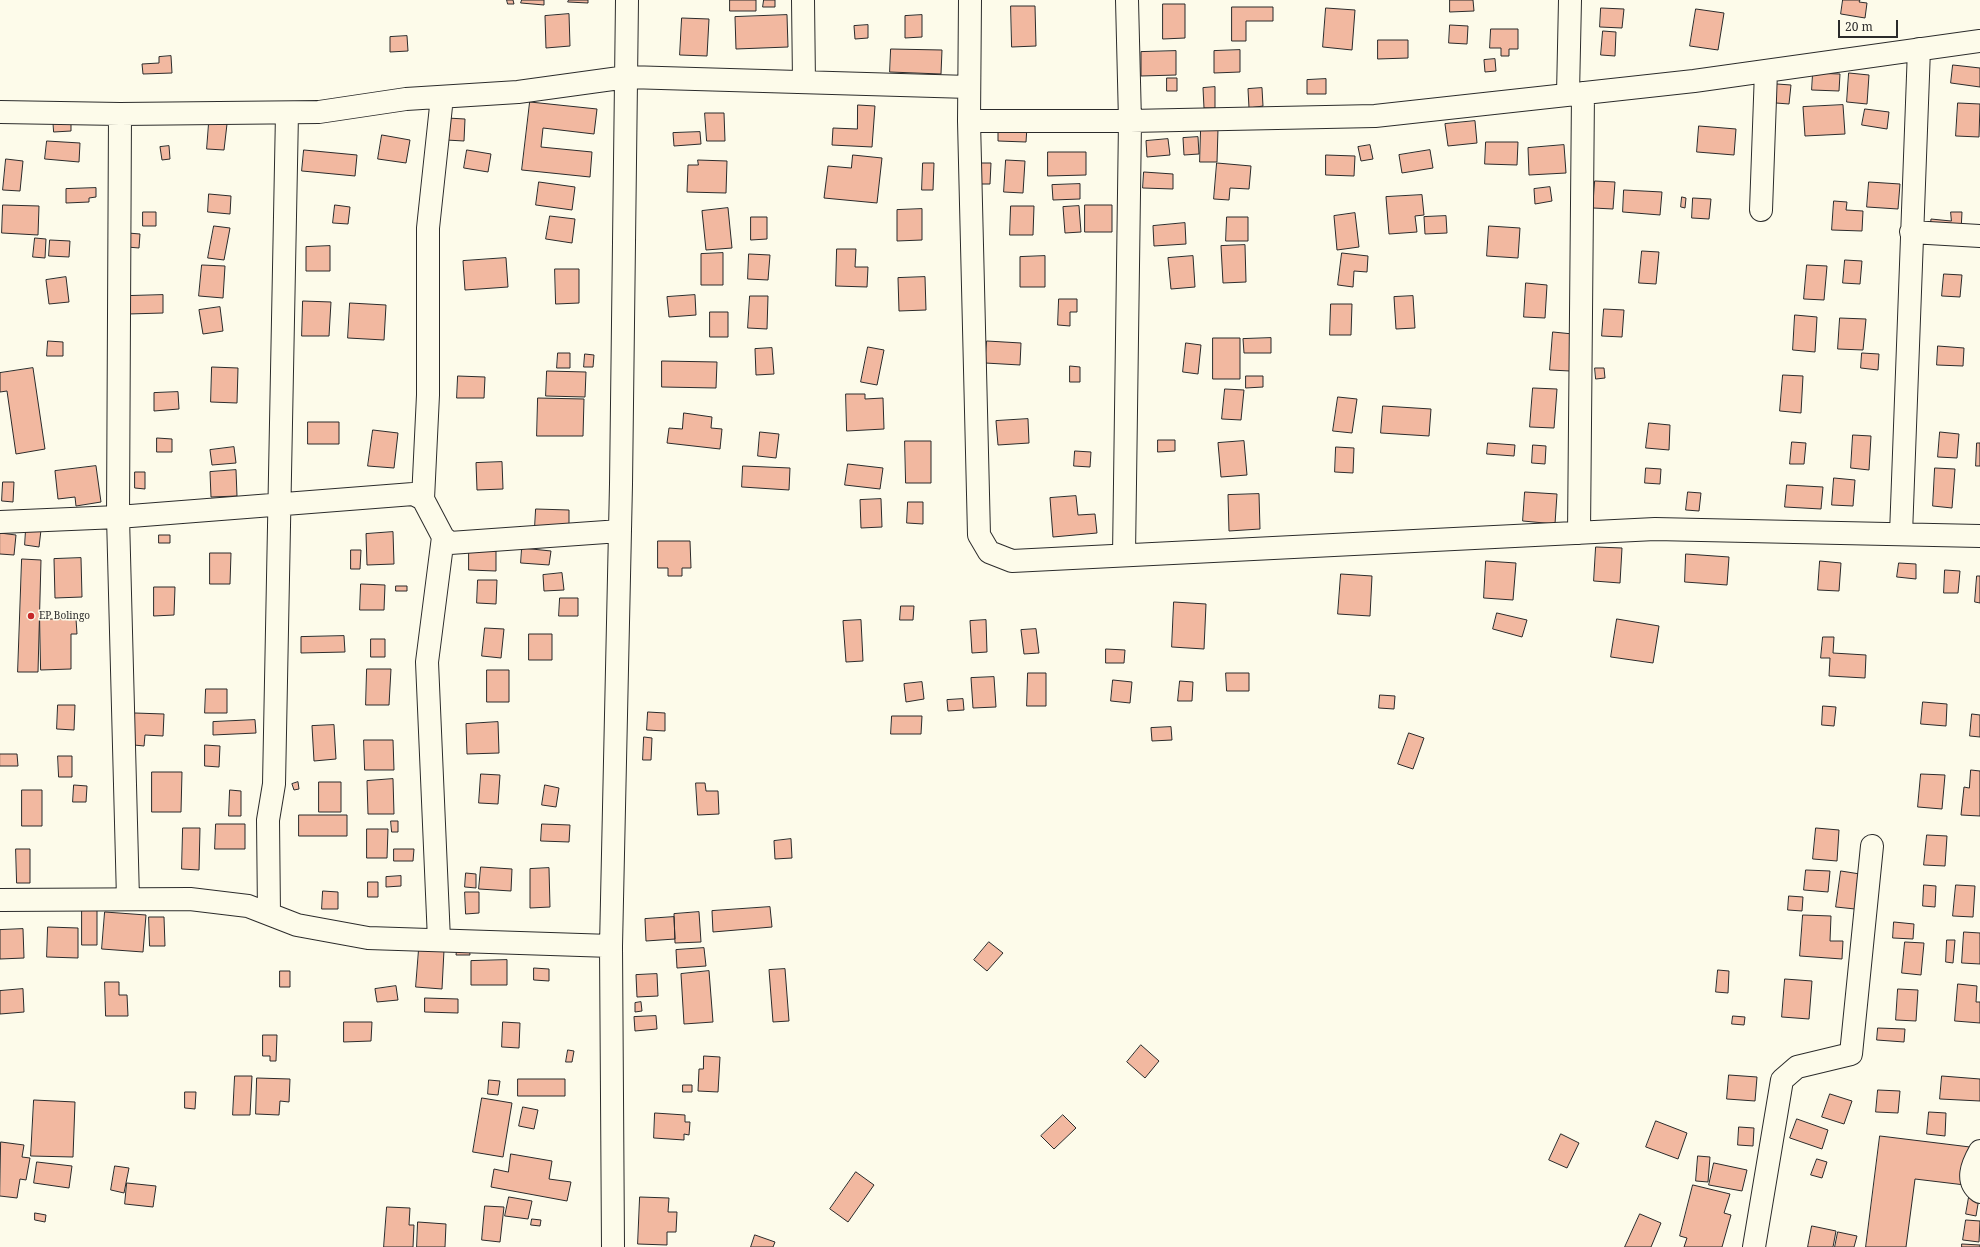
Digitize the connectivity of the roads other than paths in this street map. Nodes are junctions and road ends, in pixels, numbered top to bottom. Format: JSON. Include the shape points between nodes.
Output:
{"nodes":[{"id":1,"x":627,"y":0,"type":"edge"},
{"id":2,"x":803,"y":0,"type":"edge"},
{"id":3,"x":970,"y":0,"type":"edge"},
{"id":4,"x":1127,"y":0,"type":"edge"},
{"id":5,"x":1570,"y":0,"type":"edge"},
{"id":6,"x":1980,"y":41,"type":"edge"},
{"id":7,"x":1919,"y":49,"type":"junction"},
{"id":8,"x":1766,"y":71,"type":"junction"},
{"id":9,"x":627,"y":77,"type":"junction"},
{"id":10,"x":804,"y":82,"type":"junction"},
{"id":11,"x":969,"y":87,"type":"junction"},
{"id":12,"x":1576,"y":94,"type":"junction"},
{"id":13,"x":442,"y":97,"type":"junction"},
{"id":14,"x":0,"y":112,"type":"edge"},
{"id":15,"x":287,"y":113,"type":"junction"},
{"id":16,"x":120,"y":114,"type":"junction"},
{"id":17,"x":969,"y":121,"type":"junction"},
{"id":18,"x":1130,"y":121,"type":"junction"},
{"id":19,"x":1761,"y":210,"type":"dead end"},
{"id":20,"x":1911,"y":232,"type":"junction"},
{"id":21,"x":1980,"y":236,"type":"edge"},
{"id":22,"x":423,"y":498,"type":"junction"},
{"id":23,"x":278,"y":505,"type":"junction"},
{"id":24,"x":118,"y":518,"type":"junction"},
{"id":25,"x":0,"y":522,"type":"edge"},
{"id":26,"x":620,"y":531,"type":"junction"},
{"id":27,"x":1579,"y":533,"type":"junction"},
{"id":28,"x":1901,"y":534,"type":"junction"},
{"id":29,"x":1980,"y":536,"type":"edge"},
{"id":30,"x":443,"y":537,"type":"junction"},
{"id":31,"x":1124,"y":555,"type":"junction"},
{"id":32,"x":1872,"y":846,"type":"dead end"},
{"id":33,"x":128,"y":899,"type":"junction"},
{"id":34,"x":0,"y":900,"type":"edge"},
{"id":35,"x":269,"y":914,"type":"junction"},
{"id":36,"x":439,"y":940,"type":"junction"},
{"id":37,"x":611,"y":946,"type":"junction"},
{"id":38,"x":1980,"y":1151,"type":"edge"},
{"id":39,"x":1980,"y":1192,"type":"edge"},
{"id":40,"x":613,"y":1247,"type":"edge"},
{"id":41,"x":1754,"y":1247,"type":"edge"}],
"edges":[{"from":1,"to":9,"type":"street"},
{"from":2,"to":10,"type":"street"},
{"from":3,"to":11,"type":"street"},
{"from":4,"to":18,"type":"street"},
{"from":5,"to":12,"type":"street"},
{"from":6,"to":7,"type":"street"},
{"from":7,"to":8,"type":"street"},
{"from":7,"to":20,"type":"street"},
{"from":8,"to":12,"type":"street"},
{"from":8,"to":19,"type":"street"},
{"from":9,"to":10,"type":"street"},
{"from":9,"to":13,"type":"street","via":[[518,92]]},
{"from":9,"to":26,"type":"street"},
{"from":10,"to":11,"type":"street"},
{"from":11,"to":17,"type":"street"},
{"from":12,"to":18,"type":"street","via":[[1374,116]]},
{"from":12,"to":27,"type":"street"},
{"from":13,"to":15,"type":"street","via":[[406,99],[319,112]]},
{"from":13,"to":22,"type":"street","via":[[428,228],[428,386]]},
{"from":14,"to":16,"type":"street"},
{"from":15,"to":16,"type":"street"},
{"from":15,"to":23,"type":"street"},
{"from":16,"to":24,"type":"street"},
{"from":17,"to":18,"type":"street"},
{"from":17,"to":31,"type":"street","via":[[979,535],[988,552],[1012,561]]},
{"from":18,"to":31,"type":"street"},
{"from":20,"to":21,"type":"street"},
{"from":20,"to":28,"type":"street"},
{"from":22,"to":23,"type":"street","via":[[413,494]]},
{"from":22,"to":30,"type":"street"},
{"from":23,"to":24,"type":"street"},
{"from":23,"to":35,"type":"street","via":[[274,784],[268,820]]},
{"from":24,"to":25,"type":"street"},
{"from":24,"to":33,"type":"street"},
{"from":26,"to":30,"type":"street","via":[[465,543],[450,543]]},
{"from":26,"to":37,"type":"street"},
{"from":27,"to":28,"type":"street","via":[[1654,529]]},
{"from":27,"to":31,"type":"street"},
{"from":28,"to":29,"type":"street"},
{"from":30,"to":36,"type":"street","via":[[427,662]]},
{"from":32,"to":41,"type":"street","via":[[1850,1054],[1797,1067],[1782,1080]]},
{"from":33,"to":34,"type":"street"},
{"from":33,"to":35,"type":"street","via":[[190,899],[248,906]]},
{"from":35,"to":36,"type":"street","via":[[297,924],[368,938]]},
{"from":36,"to":37,"type":"street"},
{"from":37,"to":40,"type":"street"},
{"from":38,"to":39,"type":"street","via":[[1970,1176],[1974,1187]]}]}
